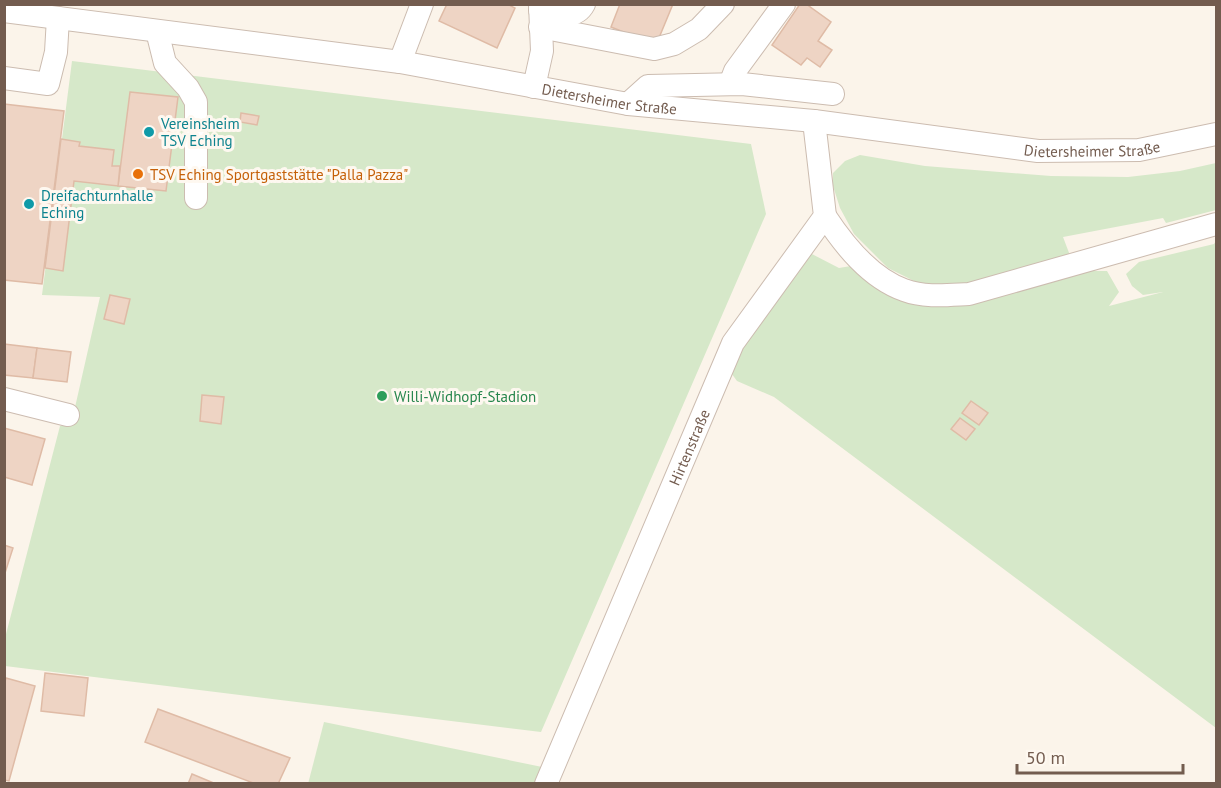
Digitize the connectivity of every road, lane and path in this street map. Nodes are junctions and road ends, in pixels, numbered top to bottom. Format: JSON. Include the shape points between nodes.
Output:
{"nodes":[{"id":1,"x":422,"y":4,"type":"edge"},
{"id":2,"x":584,"y":4,"type":"edge"},
{"id":3,"x":723,"y":4,"type":"edge"},
{"id":4,"x":784,"y":4,"type":"edge"},
{"id":5,"x":4,"y":11,"type":"edge"},
{"id":6,"x":540,"y":14,"type":"edge"},
{"id":7,"x":58,"y":18,"type":"junction"},
{"id":8,"x":157,"y":31,"type":"junction"},
{"id":9,"x":400,"y":62,"type":"junction"},
{"id":10,"x":4,"y":78,"type":"edge"},
{"id":11,"x":730,"y":84,"type":"junction"},
{"id":12,"x":534,"y":87,"type":"junction"},
{"id":13,"x":833,"y":94,"type":"dead end"},
{"id":14,"x":628,"y":104,"type":"junction"},
{"id":15,"x":814,"y":121,"type":"junction"},
{"id":16,"x":1216,"y":134,"type":"edge"},
{"id":17,"x":196,"y":198,"type":"dead end"},
{"id":18,"x":825,"y":216,"type":"junction"},
{"id":19,"x":1216,"y":224,"type":"edge"},
{"id":20,"x":4,"y":399,"type":"edge"},
{"id":21,"x":68,"y":414,"type":"dead end"},
{"id":22,"x":546,"y":783,"type":"edge"}],
"edges":[{"from":1,"to":9,"type":"street"},
{"from":2,"to":6,"type":"street","via":[[581,10],[567,15]]},
{"from":3,"to":6,"type":"street","via":[[699,29],[674,44],[654,49]]},
{"from":4,"to":11,"type":"street","via":[[735,71]]},
{"from":5,"to":7,"type":"street","name":"Dietersheimer Straße"},
{"from":6,"to":12,"type":"street","via":[[542,51]]},
{"from":7,"to":8,"type":"street","name":"Dietersheimer Straße"},
{"from":7,"to":10,"type":"street","via":[[56,52],[48,84]]},
{"from":8,"to":9,"type":"street","name":"Dietersheimer Straße"},
{"from":8,"to":17,"type":"street","via":[[165,63],[196,102]]},
{"from":9,"to":12,"type":"street","name":"Dietersheimer Straße"},
{"from":11,"to":13,"type":"street"},
{"from":11,"to":14,"type":"street","via":[[648,86]]},
{"from":12,"to":14,"type":"street","name":"Dietersheimer Straße"},
{"from":14,"to":15,"type":"street","name":"Dietersheimer Straße"},
{"from":15,"to":16,"type":"street","name":"Dietersheimer Straße","via":[[1038,151],[1139,150]]},
{"from":15,"to":18,"type":"street"},
{"from":18,"to":19,"type":"street","via":[[843,244],[879,277],[905,291],[930,295],[969,294]]},
{"from":18,"to":22,"type":"street","name":"Hirtenstraße","via":[[733,343]]},
{"from":20,"to":21,"type":"street"}]}
